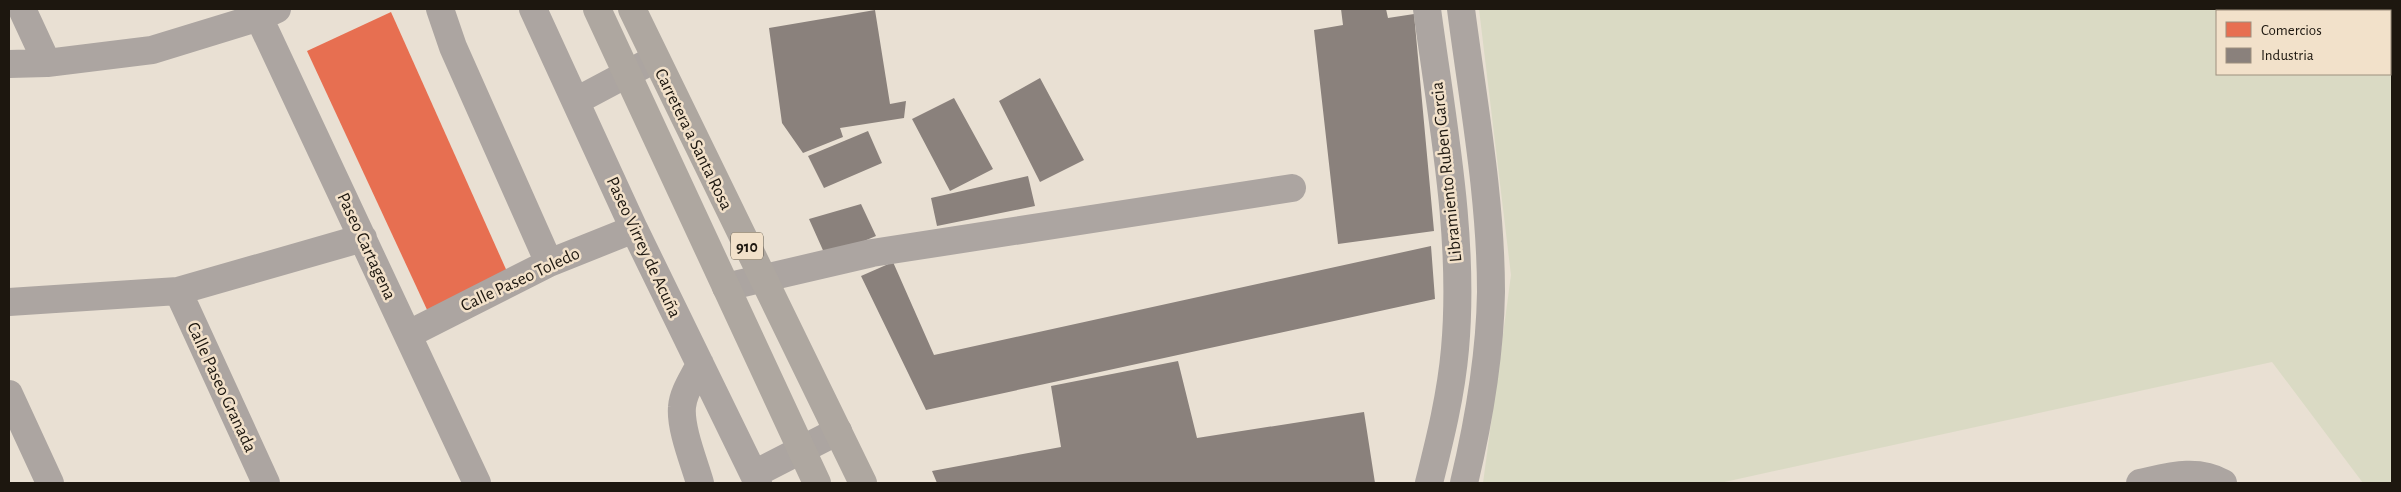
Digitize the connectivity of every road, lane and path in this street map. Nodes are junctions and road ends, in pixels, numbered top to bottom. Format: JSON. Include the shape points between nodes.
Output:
{"nodes":[{"id":1,"x":22,"y":9,"type":"edge"},
{"id":2,"x":440,"y":9,"type":"edge"},
{"id":3,"x":534,"y":9,"type":"edge"},
{"id":4,"x":597,"y":9,"type":"edge"},
{"id":5,"x":632,"y":9,"type":"edge"},
{"id":6,"x":1427,"y":9,"type":"edge"},
{"id":7,"x":1461,"y":9,"type":"edge"},
{"id":8,"x":264,"y":12,"type":"edge"},
{"id":9,"x":655,"y":59,"type":"junction"},
{"id":10,"x":47,"y":63,"type":"junction"},
{"id":11,"x":9,"y":64,"type":"edge"},
{"id":12,"x":627,"y":72,"type":"junction"},
{"id":13,"x":576,"y":101,"type":"junction"},
{"id":14,"x":1292,"y":188,"type":"dead end"},
{"id":15,"x":634,"y":229,"type":"junction"},
{"id":16,"x":363,"y":238,"type":"junction"},
{"id":17,"x":549,"y":263,"type":"junction"},
{"id":18,"x":762,"y":277,"type":"junction"},
{"id":19,"x":726,"y":287,"type":"junction"},
{"id":20,"x":178,"y":291,"type":"junction"},
{"id":21,"x":9,"y":302,"type":"edge"},
{"id":22,"x":408,"y":334,"type":"junction"},
{"id":23,"x":700,"y":364,"type":"junction"},
{"id":24,"x":9,"y":394,"type":"edge"},
{"id":25,"x":838,"y":431,"type":"junction"},
{"id":26,"x":802,"y":450,"type":"junction"},
{"id":27,"x":756,"y":479,"type":"edge"},
{"id":28,"x":2221,"y":482,"type":"edge"},
{"id":29,"x":50,"y":483,"type":"edge"},
{"id":30,"x":266,"y":483,"type":"edge"},
{"id":31,"x":477,"y":483,"type":"edge"},
{"id":32,"x":700,"y":483,"type":"edge"},
{"id":33,"x":817,"y":483,"type":"edge"},
{"id":34,"x":863,"y":483,"type":"edge"},
{"id":35,"x":1429,"y":483,"type":"edge"},
{"id":36,"x":1464,"y":483,"type":"edge"},
{"id":37,"x":2140,"y":483,"type":"edge"}],
"edges":[{"from":1,"to":10,"type":"street"},
{"from":2,"to":17,"type":"street","via":[[453,47]]},
{"from":3,"to":13,"type":"street","name":"Paseo Virrey de Acuña"},
{"from":4,"to":12,"type":"main road","name":"Carretera a Santa Rosa","number":"910"},
{"from":5,"to":9,"type":"main road","name":"Carretera a Santa Rosa","number":"910"},
{"from":6,"to":35,"type":"street","name":"Libramiento Ruben Garcia","via":[[1456,229],[1457,301],[1450,389]]},
{"from":7,"to":36,"type":"street","name":"Libramiento Ruben Garcia","via":[[1487,210],[1491,292],[1486,370],[1477,432]]},
{"from":8,"to":10,"type":"street","via":[[152,50]]},
{"from":8,"to":16,"type":"street","name":"Paseo Cartagena"},
{"from":9,"to":12,"type":"street"},
{"from":9,"to":18,"type":"main road","name":"Carretera a Santa Rosa","number":"910"},
{"from":10,"to":11,"type":"street"},
{"from":12,"to":13,"type":"street"},
{"from":12,"to":19,"type":"main road","name":"Carretera a Santa Rosa","number":"910"},
{"from":13,"to":15,"type":"street","name":"Paseo Virrey de Acuña"},
{"from":14,"to":18,"type":"street","via":[[872,253]]},
{"from":15,"to":17,"type":"street","name":"Calle Paseo Toledo"},
{"from":15,"to":23,"type":"street","name":"Paseo Virrey de Acuña"},
{"from":16,"to":20,"type":"street"},
{"from":16,"to":22,"type":"street","name":"Paseo Cartagena"},
{"from":17,"to":22,"type":"street","name":"Calle Paseo Toledo"},
{"from":18,"to":19,"type":"street"},
{"from":18,"to":25,"type":"main road","name":"Carretera a Santa Rosa","number":"910"},
{"from":19,"to":26,"type":"main road","name":"Carretera a Santa Rosa","number":"910"},
{"from":20,"to":21,"type":"street"},
{"from":20,"to":30,"type":"street","name":"Calle Paseo Granada"},
{"from":22,"to":31,"type":"street","name":"Paseo Cartagena"},
{"from":23,"to":27,"type":"street","name":"Paseo Virrey de Acuña"},
{"from":23,"to":32,"type":"street","via":[[682,408]]},
{"from":24,"to":29,"type":"street"},
{"from":25,"to":26,"type":"street"},
{"from":25,"to":34,"type":"main road","name":"Carretera a Santa Rosa","number":"910"},
{"from":26,"to":27,"type":"street"},
{"from":26,"to":33,"type":"main road","name":"Carretera a Santa Rosa","number":"910"},
{"from":28,"to":37,"type":"street","via":[[2192,474]]}]}
